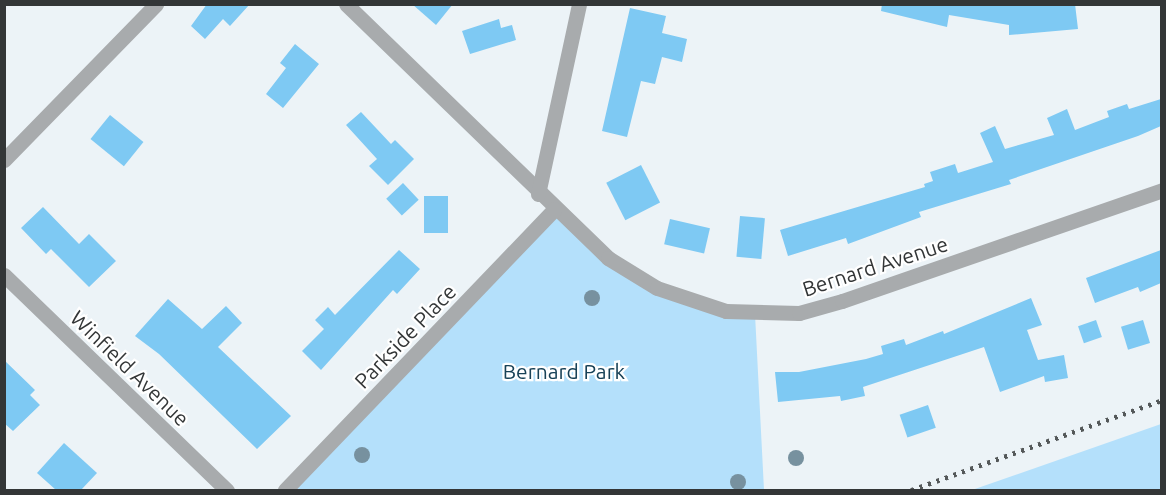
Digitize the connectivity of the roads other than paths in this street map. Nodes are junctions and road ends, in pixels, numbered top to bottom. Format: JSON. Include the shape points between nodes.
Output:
{"nodes":[{"id":1,"x":156,"y":4,"type":"edge"},
{"id":2,"x":346,"y":4,"type":"edge"},
{"id":3,"x":579,"y":4,"type":"edge"},
{"id":4,"x":4,"y":160,"type":"edge"},
{"id":5,"x":1161,"y":190,"type":"edge"},
{"id":6,"x":538,"y":194,"type":"junction"},
{"id":7,"x":554,"y":209,"type":"junction"},
{"id":8,"x":4,"y":275,"type":"edge"},
{"id":9,"x":226,"y":490,"type":"edge"},
{"id":10,"x":285,"y":490,"type":"edge"}],
"edges":[{"from":1,"to":4,"type":"street"},
{"from":2,"to":6,"type":"street","name":"Bernard Avenue"},
{"from":3,"to":6,"type":"street"},
{"from":5,"to":7,"type":"street","name":"Bernard Avenue","via":[[842,301],[799,313],[769,315],[717,308],[657,288],[608,258]]},
{"from":6,"to":7,"type":"street","name":"Bernard Avenue"},
{"from":7,"to":10,"type":"street","name":"Parkside Place"},
{"from":8,"to":9,"type":"street","name":"Winfield Avenue"}]}
